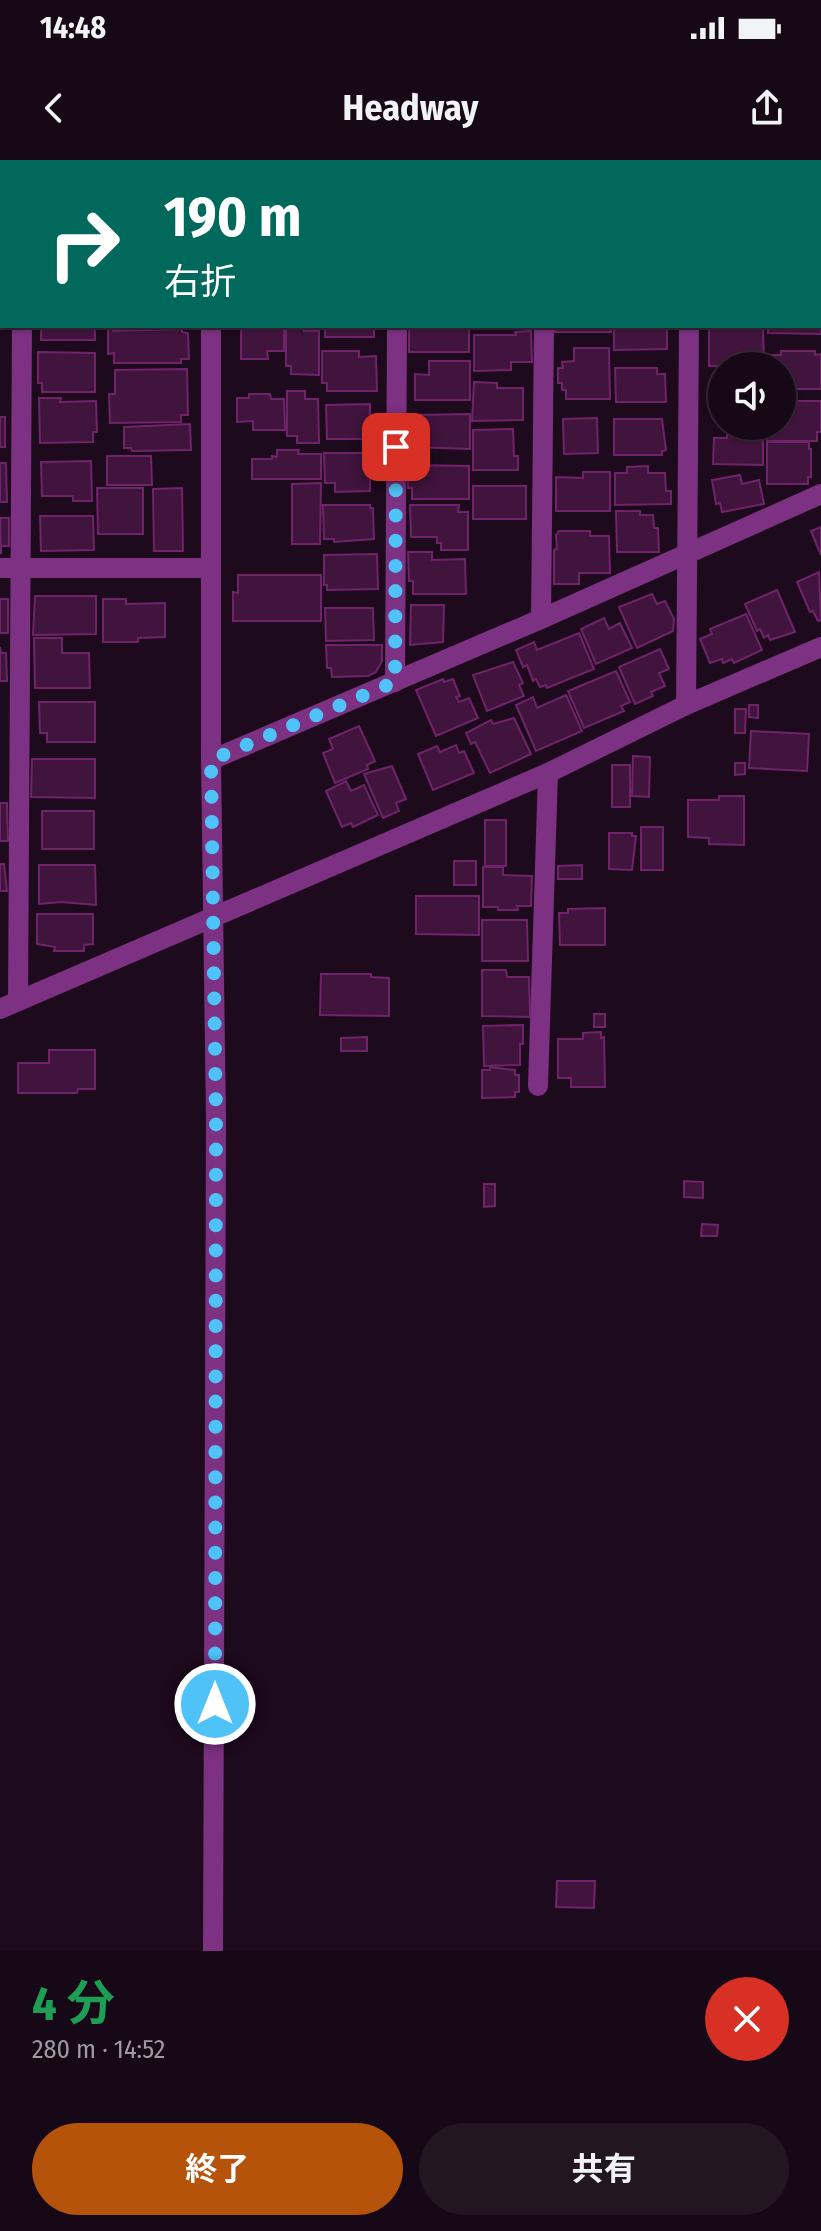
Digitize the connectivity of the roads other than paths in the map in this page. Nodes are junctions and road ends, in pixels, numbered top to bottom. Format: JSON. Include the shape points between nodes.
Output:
{"nodes":[{"id":1,"x":22,"y":328,"type":"edge"},
{"id":2,"x":211,"y":328,"type":"edge"},
{"id":3,"x":397,"y":328,"type":"edge"},
{"id":4,"x":544,"y":328,"type":"edge"},
{"id":5,"x":689,"y":328,"type":"edge"},
{"id":6,"x":821,"y":494,"type":"edge"},
{"id":7,"x":687,"y":553,"type":"junction"},
{"id":8,"x":0,"y":568,"type":"edge"},
{"id":9,"x":21,"y":568,"type":"junction"},
{"id":10,"x":211,"y":568,"type":"junction"},
{"id":11,"x":541,"y":619,"type":"junction"},
{"id":12,"x":821,"y":647,"type":"edge"},
{"id":13,"x":395,"y":682,"type":"junction"},
{"id":14,"x":686,"y":705,"type":"junction"},
{"id":15,"x":211,"y":760,"type":"junction"},
{"id":16,"x":548,"y":773,"type":"junction"},
{"id":17,"x":214,"y":916,"type":"junction"},
{"id":18,"x":9,"y":1005,"type":"edge"},
{"id":19,"x":538,"y":1086,"type":"dead end"},
{"id":20,"x":213,"y":1951,"type":"edge"}],
"edges":[{"from":1,"to":9,"type":"street"},
{"from":2,"to":10,"type":"street"},
{"from":3,"to":13,"type":"street"},
{"from":4,"to":11,"type":"street"},
{"from":5,"to":7,"type":"street"},
{"from":6,"to":7,"type":"street"},
{"from":7,"to":11,"type":"street"},
{"from":7,"to":14,"type":"street"},
{"from":8,"to":9,"type":"street"},
{"from":9,"to":10,"type":"street"},
{"from":9,"to":18,"type":"street"},
{"from":10,"to":15,"type":"street"},
{"from":11,"to":13,"type":"street"},
{"from":12,"to":14,"type":"street"},
{"from":13,"to":15,"type":"street"},
{"from":14,"to":16,"type":"street"},
{"from":15,"to":17,"type":"street"},
{"from":16,"to":17,"type":"street"},
{"from":16,"to":19,"type":"street"},
{"from":17,"to":18,"type":"street"},
{"from":17,"to":20,"type":"street"}]}
